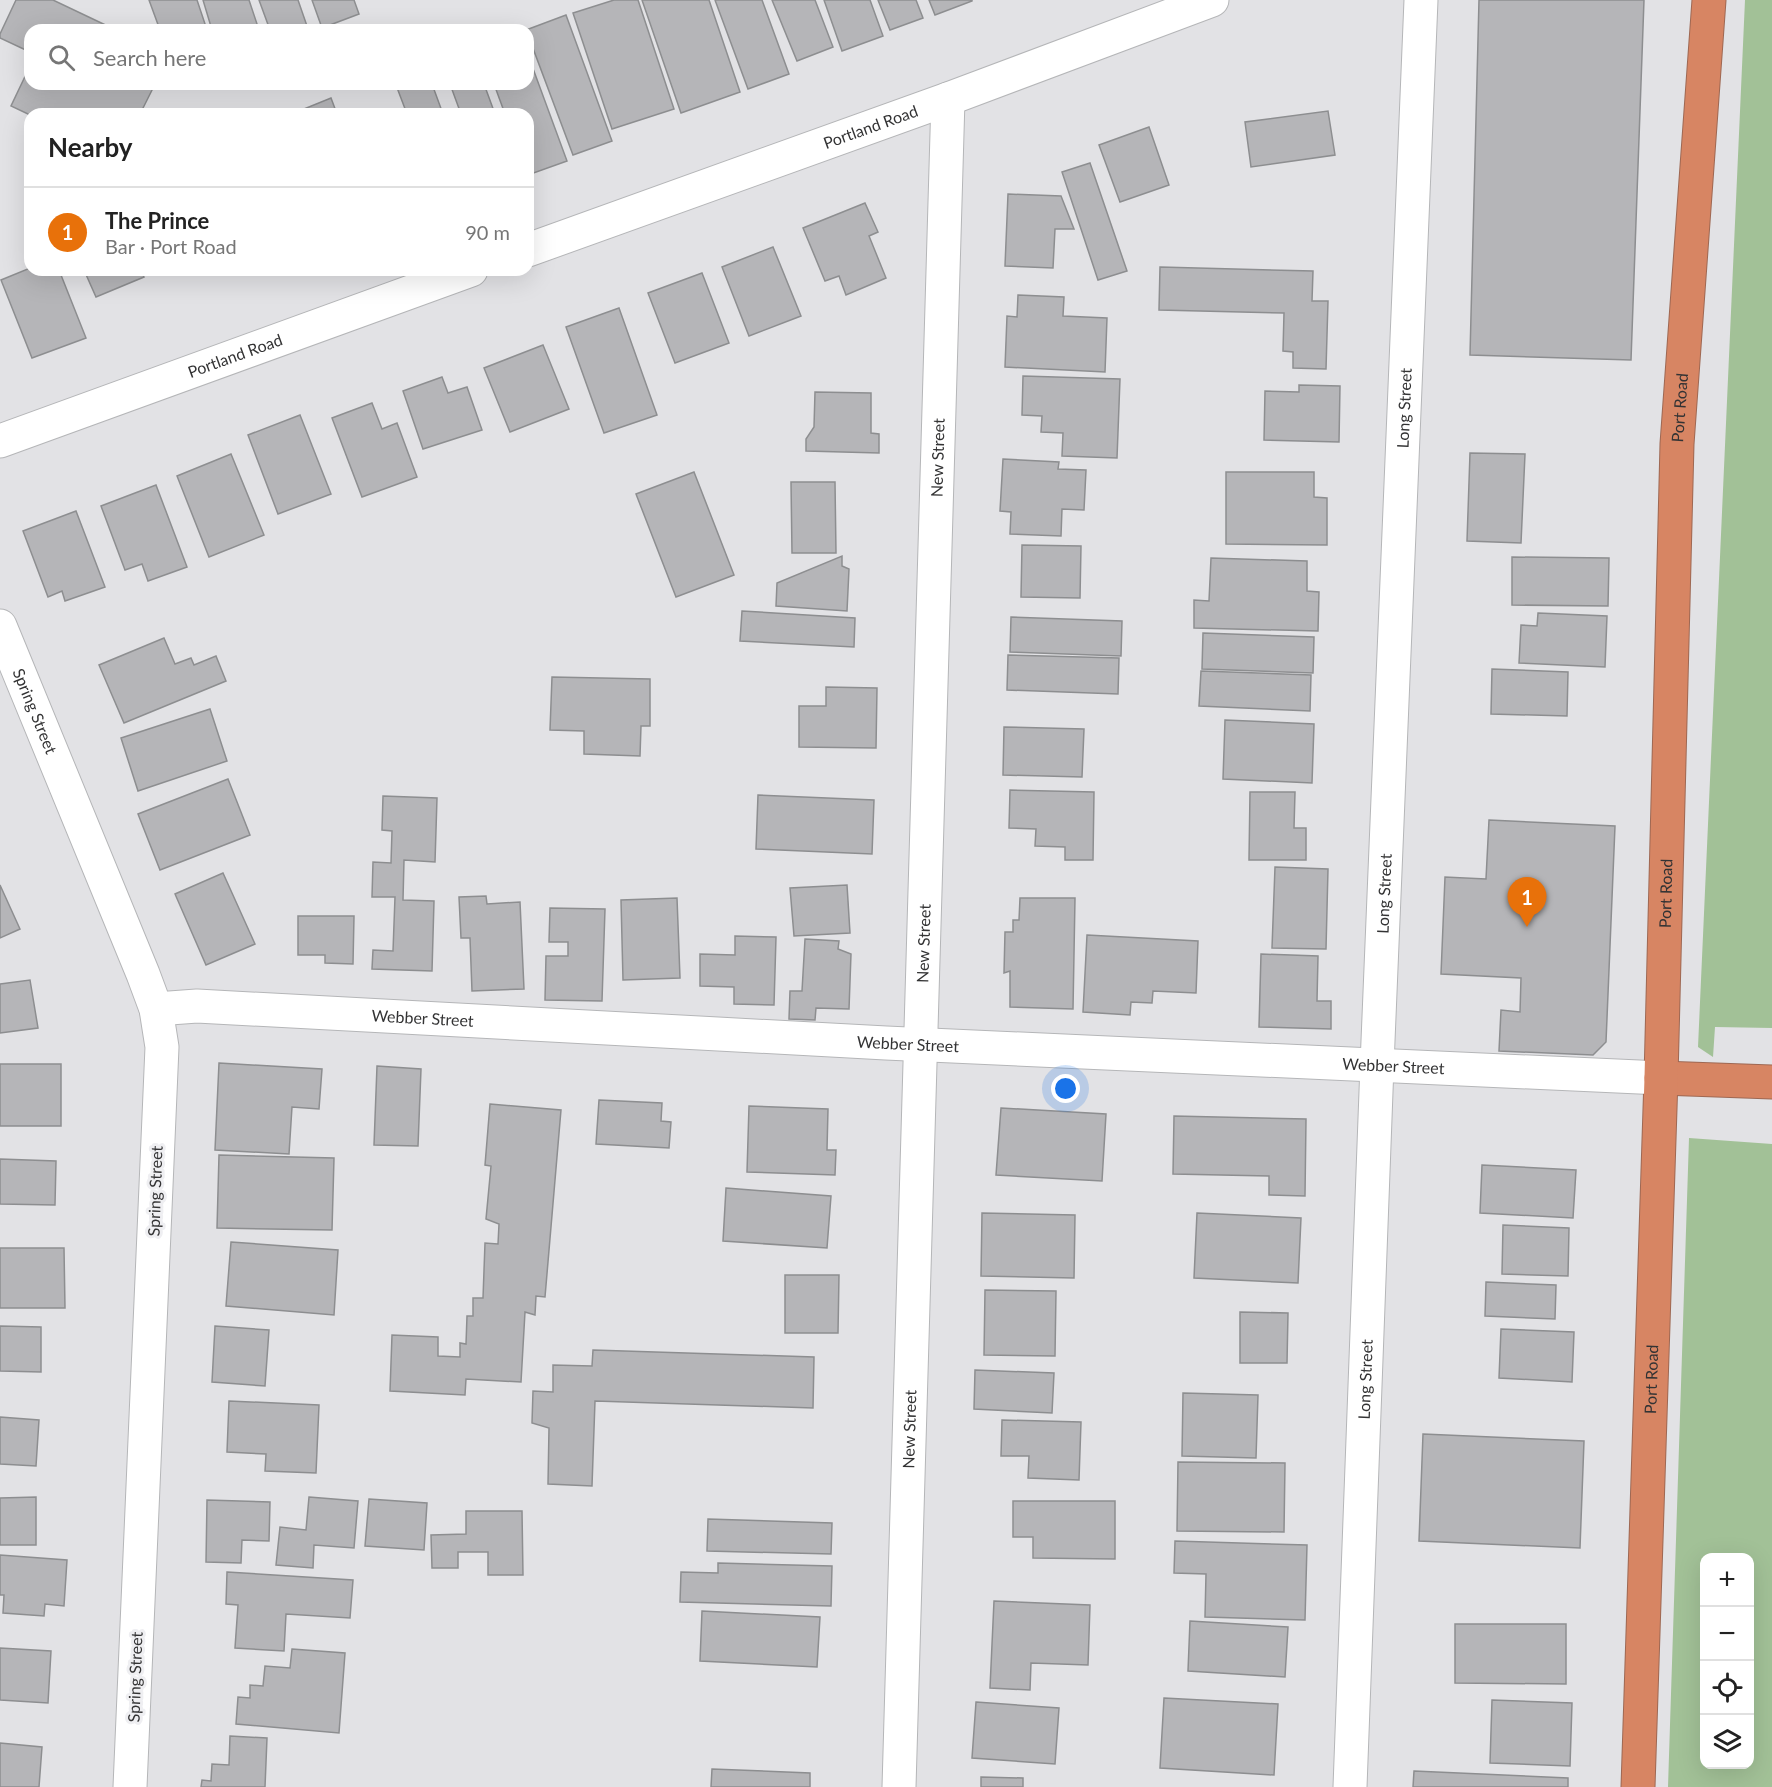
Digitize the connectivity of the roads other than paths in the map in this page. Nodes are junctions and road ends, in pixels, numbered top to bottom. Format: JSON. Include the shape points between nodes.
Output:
{"nodes":[{"id":1,"x":1212,"y":0,"type":"edge"},
{"id":2,"x":1421,"y":0,"type":"edge"},
{"id":3,"x":1709,"y":0,"type":"edge"},
{"id":4,"x":948,"y":99,"type":"junction"},
{"id":5,"x":534,"y":247,"type":"edge"},
{"id":6,"x":453,"y":276,"type":"edge"},
{"id":7,"x":3,"y":430,"type":"edge"},
{"id":8,"x":0,"y":626,"type":"edge"},
{"id":9,"x":156,"y":1009,"type":"junction"},
{"id":10,"x":921,"y":1045,"type":"junction"},
{"id":11,"x":1377,"y":1065,"type":"junction"},
{"id":12,"x":1661,"y":1078,"type":"junction"},
{"id":13,"x":1772,"y":1082,"type":"edge"},
{"id":14,"x":130,"y":1787,"type":"edge"},
{"id":15,"x":899,"y":1787,"type":"edge"},
{"id":16,"x":1350,"y":1787,"type":"edge"},
{"id":17,"x":1638,"y":1787,"type":"edge"}],
"edges":[{"from":1,"to":4,"type":"street","name":"Portland Road"},
{"from":2,"to":11,"type":"street","name":"Long Street"},
{"from":3,"to":12,"type":"highway","name":"Port Road","via":[[1677,444]]},
{"from":4,"to":5,"type":"street","name":"Portland Road"},
{"from":4,"to":10,"type":"street","name":"New Street"},
{"from":6,"to":7,"type":"street","name":"Portland Road"},
{"from":8,"to":9,"type":"street","name":"Spring Street"},
{"from":9,"to":10,"type":"street","name":"Webber Street","via":[[197,1006]]},
{"from":9,"to":14,"type":"street","name":"Spring Street","via":[[162,1047]]},
{"from":10,"to":11,"type":"street","name":"Webber Street"},
{"from":10,"to":15,"type":"street","name":"New Street"},
{"from":11,"to":12,"type":"street","name":"Webber Street"},
{"from":11,"to":16,"type":"street","name":"Long Street"},
{"from":12,"to":13,"type":"highway"},
{"from":12,"to":17,"type":"highway","name":"Port Road"}]}
